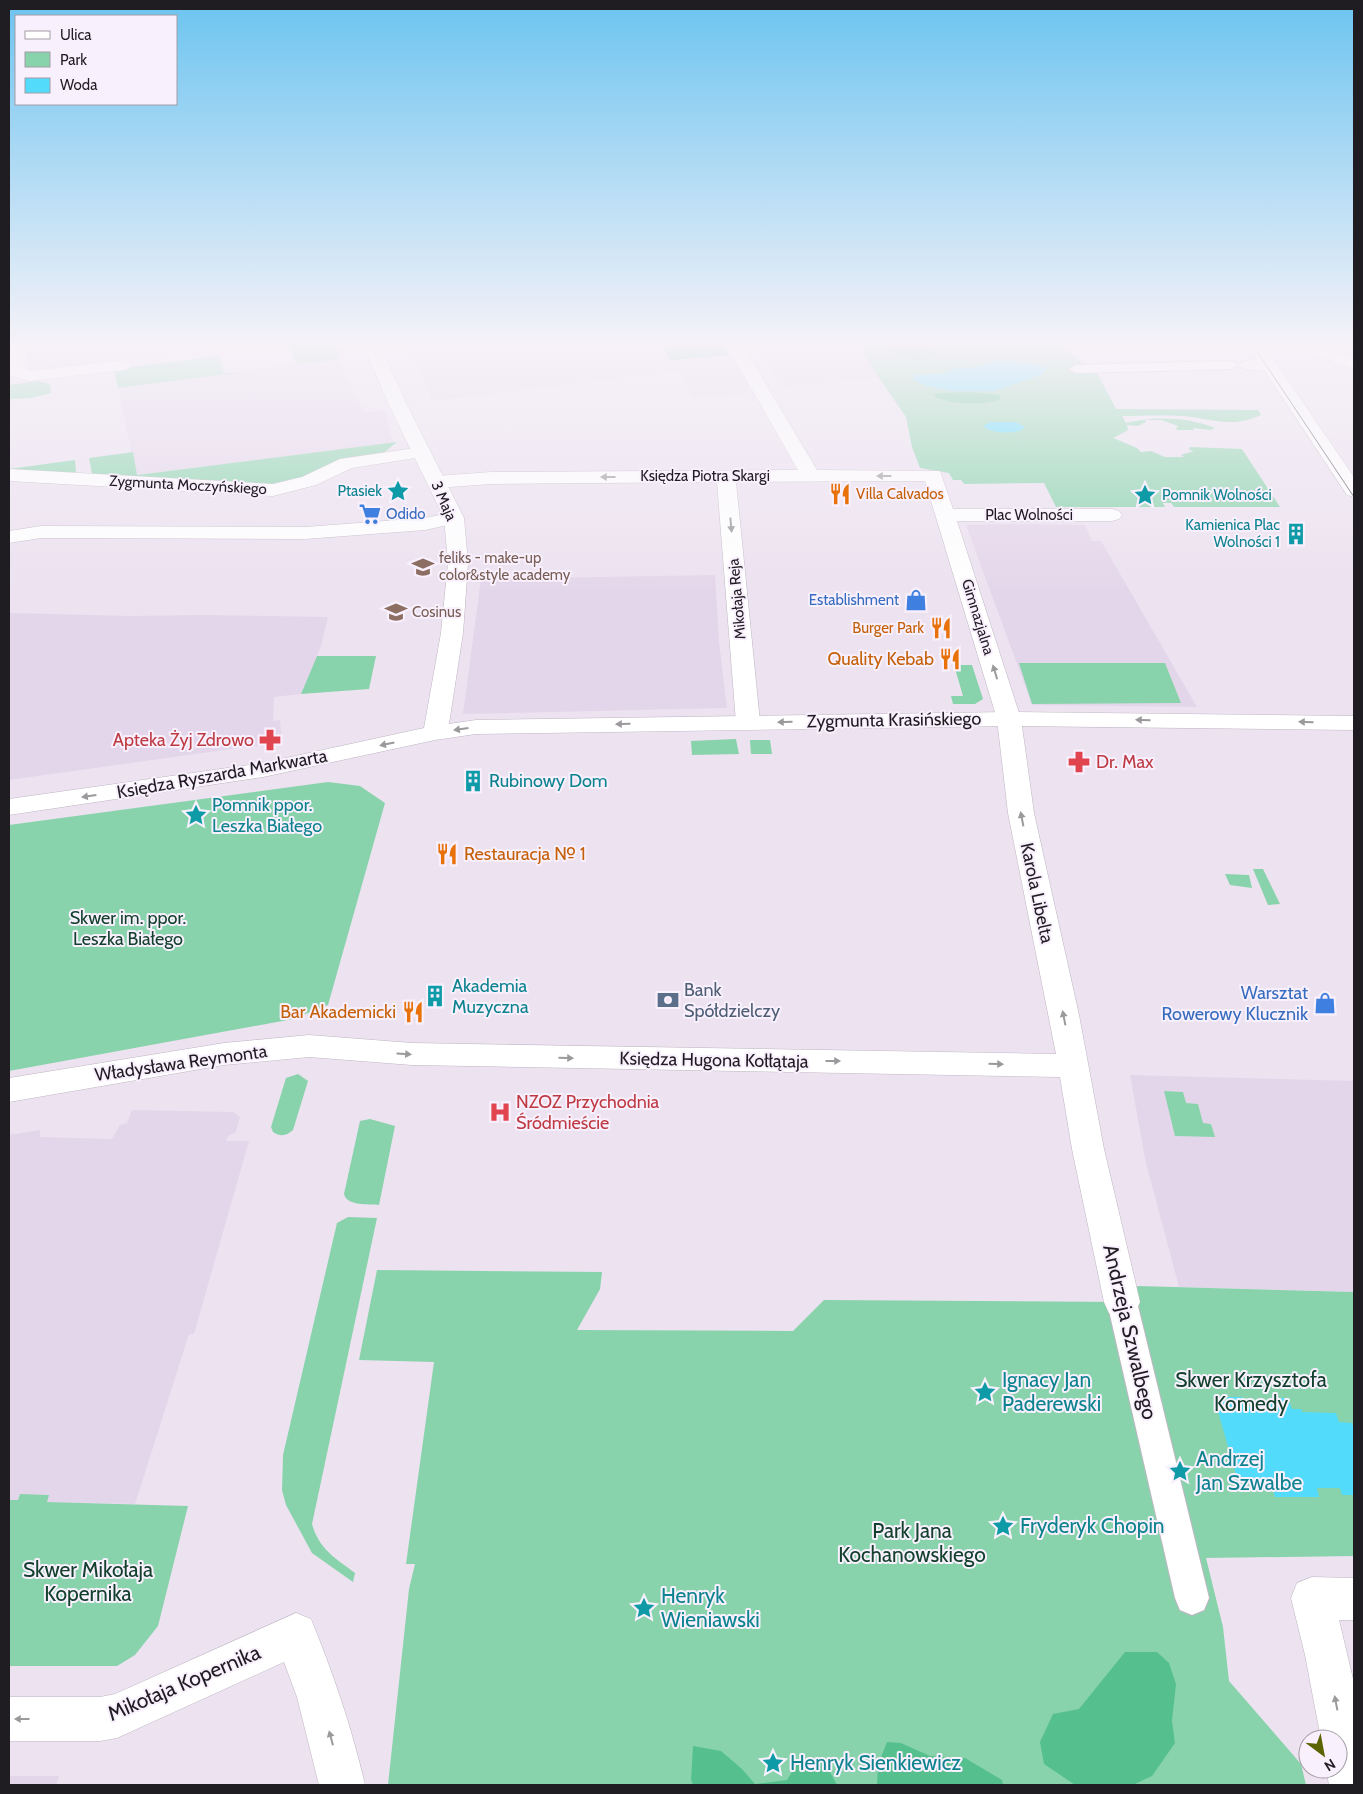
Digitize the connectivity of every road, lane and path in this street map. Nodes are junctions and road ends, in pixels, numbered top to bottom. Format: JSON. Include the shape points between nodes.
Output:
{"nodes":[{"id":1,"x":409,"y":425,"type":"edge"},
{"id":2,"x":781,"y":425,"type":"edge"},
{"id":3,"x":1310,"y":425,"type":"edge"},
{"id":4,"x":422,"y":452,"type":"junction"},
{"id":5,"x":9,"y":475,"type":"edge"},
{"id":6,"x":726,"y":476,"type":"junction"},
{"id":7,"x":811,"y":476,"type":"junction"},
{"id":8,"x":436,"y":482,"type":"junction"},
{"id":9,"x":1354,"y":491,"type":"edge"},
{"id":10,"x":946,"y":515,"type":"junction"},
{"id":11,"x":1112,"y":515,"type":"dead end"},
{"id":12,"x":454,"y":518,"type":"junction"},
{"id":13,"x":40,"y":532,"type":"junction"},
{"id":14,"x":9,"y":533,"type":"edge"},
{"id":15,"x":9,"y":537,"type":"edge"},
{"id":16,"x":1009,"y":719,"type":"junction"},
{"id":17,"x":748,"y":722,"type":"junction"},
{"id":18,"x":1354,"y":722,"type":"edge"},
{"id":19,"x":435,"y":733,"type":"junction"},
{"id":20,"x":9,"y":807,"type":"edge"},
{"id":21,"x":355,"y":1051,"type":"joint"},
{"id":22,"x":1073,"y":1066,"type":"junction"},
{"id":23,"x":9,"y":1090,"type":"edge"},
{"id":24,"x":1122,"y":1302,"type":"joint"},
{"id":25,"x":1192,"y":1598,"type":"dead end"},
{"id":26,"x":1354,"y":1599,"type":"edge"},
{"id":27,"x":9,"y":1719,"type":"edge"},
{"id":28,"x":342,"y":1785,"type":"edge"},
{"id":29,"x":1352,"y":1785,"type":"edge"}],
"edges":[{"from":1,"to":4,"type":"street","name":"3 Maja"},
{"from":2,"to":7,"type":"street"},
{"from":3,"to":9,"type":"street"},
{"from":4,"to":5,"type":"street","name":"Zygmunta Moczyńskiego","via":[[347,464],[309,481],[273,490]]},
{"from":4,"to":8,"type":"street","name":"3 Maja"},
{"from":6,"to":7,"type":"street","name":"Księdza Piotra Skargi"},
{"from":6,"to":8,"type":"street","name":"Księdza Piotra Skargi","one_way":true,"via":[[491,478]]},
{"from":6,"to":17,"type":"street","name":"Mikołaja Reja","one_way":true},
{"from":10,"to":7,"type":"street","name":"Księdza Piotra Skargi","one_way":true,"via":[[933,475]]},
{"from":8,"to":12,"type":"street","name":"3 Maja"},
{"from":10,"to":11,"type":"street","name":"Plac Wolności"},
{"from":16,"to":10,"type":"street","name":"Gimnazjalna","one_way":true},
{"from":12,"to":13,"type":"street","via":[[425,524],[304,533]]},
{"from":12,"to":19,"type":"street","name":"3 Maja","via":[[458,563],[452,633]]},
{"from":13,"to":14,"type":"street"},
{"from":13,"to":15,"type":"street"},
{"from":16,"to":17,"type":"street","name":"Zygmunta Krasińskiego","one_way":true},
{"from":18,"to":16,"type":"street","name":"Zygmunta Krasińskiego","one_way":true},
{"from":22,"to":16,"type":"street","name":"Karola Libelta","one_way":true,"via":[[1021,814]]},
{"from":17,"to":19,"type":"street","name":"Zygmunta Krasińskiego","one_way":true,"via":[[476,727]]},
{"from":19,"to":20,"type":"street","name":"Księdza Ryszarda Markwarta","one_way":true,"via":[[263,770]]},
{"from":21,"to":22,"type":"street","name":"Księdza Hugona Kołłątaja","one_way":true},
{"from":21,"to":23,"type":"street","name":"Władysława Reymonta","via":[[309,1046],[224,1054]]},
{"from":22,"to":24,"type":"street","name":"Andrzeja Szwalbego"},
{"from":24,"to":25,"type":"street","name":"Andrzeja Szwalbego"},
{"from":29,"to":26,"type":"street","one_way":true,"via":[[1327,1655],[1312,1598]]},
{"from":28,"to":27,"type":"street","name":"Mikołaja Kopernika","one_way":true,"via":[[319,1697],[296,1634],[117,1716],[100,1719]]}]}
